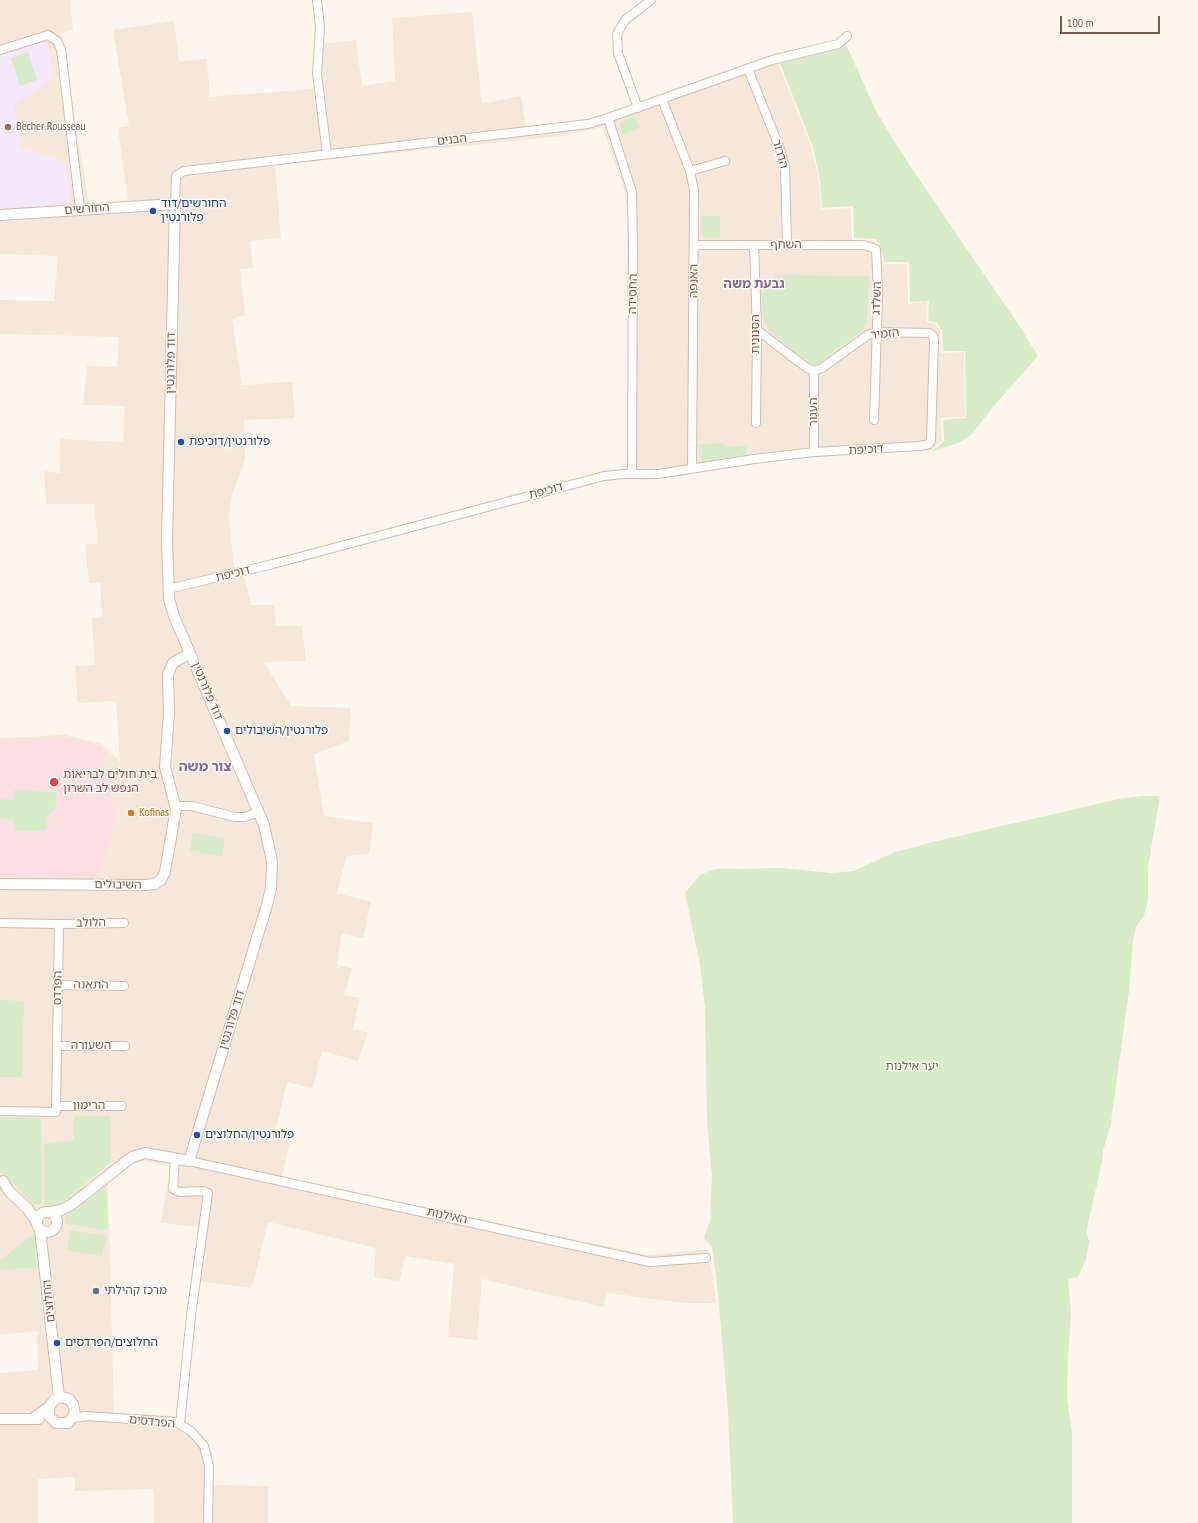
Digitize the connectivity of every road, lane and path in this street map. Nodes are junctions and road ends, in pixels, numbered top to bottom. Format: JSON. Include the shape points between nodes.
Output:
{"nodes":[{"id":1,"x":317,"y":0,"type":"edge"},
{"id":2,"x":651,"y":0,"type":"edge"},
{"id":3,"x":847,"y":36,"type":"dead end"},
{"id":4,"x":0,"y":50,"type":"edge"},
{"id":5,"x":748,"y":69,"type":"junction"},
{"id":6,"x":662,"y":99,"type":"junction"},
{"id":7,"x":638,"y":108,"type":"junction"},
{"id":8,"x":608,"y":118,"type":"junction"},
{"id":9,"x":327,"y":154,"type":"junction"},
{"id":10,"x":725,"y":161,"type":"dead end"},
{"id":11,"x":690,"y":171,"type":"junction"},
{"id":12,"x":175,"y":204,"type":"junction"},
{"id":13,"x":80,"y":209,"type":"junction"},
{"id":14,"x":0,"y":215,"type":"edge"},
{"id":15,"x":695,"y":245,"type":"junction"},
{"id":16,"x":754,"y":245,"type":"junction"},
{"id":17,"x":787,"y":245,"type":"junction"},
{"id":18,"x":876,"y":249,"type":"joint"},
{"id":19,"x":757,"y":330,"type":"junction"},
{"id":20,"x":876,"y":332,"type":"junction"},
{"id":21,"x":814,"y":372,"type":"junction"},
{"id":22,"x":874,"y":420,"type":"dead end"},
{"id":23,"x":756,"y":423,"type":"dead end"},
{"id":24,"x":931,"y":441,"type":"joint"},
{"id":25,"x":814,"y":452,"type":"junction"},
{"id":26,"x":692,"y":469,"type":"junction"},
{"id":27,"x":632,"y":474,"type":"junction"},
{"id":28,"x":168,"y":589,"type":"junction"},
{"id":29,"x":190,"y":653,"type":"junction"},
{"id":30,"x":175,"y":806,"type":"junction"},
{"id":31,"x":259,"y":812,"type":"junction"},
{"id":32,"x":0,"y":884,"type":"edge"},
{"id":33,"x":0,"y":923,"type":"edge"},
{"id":34,"x":124,"y":923,"type":"dead end"},
{"id":35,"x":59,"y":924,"type":"junction"},
{"id":36,"x":58,"y":985,"type":"junction"},
{"id":37,"x":124,"y":986,"type":"dead end"},
{"id":38,"x":57,"y":1046,"type":"junction"},
{"id":39,"x":125,"y":1046,"type":"dead end"},
{"id":40,"x":122,"y":1106,"type":"dead end"},
{"id":41,"x":56,"y":1109,"type":"junction"},
{"id":42,"x":0,"y":1111,"type":"edge"},
{"id":43,"x":175,"y":1158,"type":"junction"},
{"id":44,"x":189,"y":1160,"type":"junction"},
{"id":45,"x":1,"y":1185,"type":"edge"},
{"id":46,"x":24,"y":1205,"type":"junction"},
{"id":47,"x":71,"y":1205,"type":"junction"},
{"id":48,"x":47,"y":1212,"type":"junction"},
{"id":49,"x":39,"y":1226,"type":"junction"},
{"id":50,"x":55,"y":1227,"type":"junction"},
{"id":51,"x":43,"y":1253,"type":"junction"},
{"id":52,"x":706,"y":1258,"type":"dead end"},
{"id":53,"x":59,"y":1397,"type":"junction"},
{"id":54,"x":49,"y":1407,"type":"junction"},
{"id":55,"x":74,"y":1413,"type":"junction"},
{"id":56,"x":0,"y":1419,"type":"edge"},
{"id":57,"x":32,"y":1419,"type":"junction"},
{"id":58,"x":51,"y":1419,"type":"junction"},
{"id":59,"x":180,"y":1424,"type":"junction"},
{"id":60,"x":208,"y":1523,"type":"edge"}],
"edges":[{"from":1,"to":9,"type":"street","via":[[320,27],[317,74]]},
{"from":2,"to":7,"type":"street","via":[[624,20],[617,34],[618,53]]},
{"from":3,"to":5,"type":"street","name":"הבנים","via":[[838,44],[786,56]]},
{"from":4,"to":13,"type":"street","via":[[48,35],[57,41],[61,49]]},
{"from":5,"to":6,"type":"street","name":"הבנים"},
{"from":5,"to":17,"type":"street","name":"הדרור","via":[[785,167]]},
{"from":6,"to":7,"type":"street","name":"הבנים"},
{"from":6,"to":11,"type":"street","name":"האנפה"},
{"from":7,"to":8,"type":"street","name":"הבנים"},
{"from":8,"to":9,"type":"street","name":"הבנים","via":[[571,127]]},
{"from":8,"to":27,"type":"street","name":"החסידה","via":[[632,192]]},
{"from":9,"to":12,"type":"street","name":"הבנים","via":[[184,171],[176,176]]},
{"from":10,"to":11,"type":"street"},
{"from":11,"to":15,"type":"street","name":"האנפה","via":[[694,190]]},
{"from":12,"to":13,"type":"street","name":"החורשים"},
{"from":12,"to":28,"type":"street","name":"דוד פלורנטין"},
{"from":13,"to":14,"type":"street","name":"החורשים"},
{"from":15,"to":16,"type":"street","name":"השחף"},
{"from":15,"to":26,"type":"street","name":"האנפה"},
{"from":16,"to":17,"type":"street","name":"השחף"},
{"from":16,"to":19,"type":"street","name":"הסנונית"},
{"from":17,"to":18,"type":"street","name":"השחף","via":[[864,245]]},
{"from":18,"to":20,"type":"street","name":"השלדג"},
{"from":19,"to":21,"type":"street"},
{"from":19,"to":23,"type":"street","name":"הסנונית"},
{"from":20,"to":21,"type":"street","name":"הזמיר","via":[[862,337]]},
{"from":20,"to":22,"type":"street","name":"השלדג"},
{"from":20,"to":24,"type":"street","name":"הזמיר","via":[[924,332],[933,336]]},
{"from":21,"to":25,"type":"street","name":"העגור"},
{"from":24,"to":25,"type":"street","name":"דוכיפת","via":[[920,446]]},
{"from":25,"to":26,"type":"street","name":"דוכיפת","via":[[754,458]]},
{"from":26,"to":27,"type":"street","name":"דוכיפת","via":[[650,475]]},
{"from":27,"to":28,"type":"street","name":"דוכיפת","via":[[594,478],[265,566]]},
{"from":28,"to":29,"type":"street","name":"דוד פלורנטין","via":[[174,616]]},
{"from":29,"to":30,"type":"street","name":"השיבולים","via":[[173,663],[168,674],[169,714],[165,767]]},
{"from":29,"to":31,"type":"street","name":"דוד פלורנטין"},
{"from":30,"to":31,"type":"street","via":[[192,806],[235,818]]},
{"from":30,"to":32,"type":"street","name":"השיבולים","via":[[165,872],[161,880],[155,884]]},
{"from":31,"to":44,"type":"street","name":"דוד פלורנטין","via":[[270,844],[271,888]]},
{"from":33,"to":35,"type":"street"},
{"from":34,"to":35,"type":"street","name":"הלולב"},
{"from":35,"to":36,"type":"street","name":"הפרדס"},
{"from":36,"to":37,"type":"street","name":"התאנה"},
{"from":36,"to":38,"type":"street","name":"הפרדס"},
{"from":38,"to":39,"type":"street","name":"השעורה"},
{"from":38,"to":41,"type":"street","name":"הפרדס"},
{"from":40,"to":41,"type":"street","name":"הרימון"},
{"from":41,"to":42,"type":"street","name":"הרימון"},
{"from":43,"to":44,"type":"street","name":"החלוצים"},
{"from":43,"to":47,"type":"street","name":"החלוצים","via":[[145,1153],[132,1157]]},
{"from":43,"to":59,"type":"street","via":[[172,1189],[179,1192],[208,1193],[191,1316]]},
{"from":44,"to":52,"type":"street","name":"האילנות","via":[[650,1262]]},
{"from":45,"to":46,"type":"street"},
{"from":46,"to":48,"type":"street"},
{"from":46,"to":49,"type":"street","via":[[34,1215]]},
{"from":47,"to":48,"type":"street","name":"החלוצים"},
{"from":47,"to":50,"type":"street","name":"החלוצים"},
{"from":48,"to":49,"type":"street","via":[[39,1217]]},
{"from":48,"to":50,"type":"street","via":[[55,1215]]},
{"from":49,"to":50,"type":"street","via":[[46,1232]]},
{"from":49,"to":51,"type":"street","name":"החלוצים"},
{"from":50,"to":51,"type":"street","name":"החלוצים"},
{"from":51,"to":53,"type":"street","name":"החלוצים"},
{"from":53,"to":54,"type":"street","via":[[52,1401]]},
{"from":53,"to":55,"type":"street","via":[[69,1399]]},
{"from":54,"to":57,"type":"street"},
{"from":54,"to":58,"type":"street"},
{"from":55,"to":58,"type":"street","via":[[68,1423],[61,1424]]},
{"from":55,"to":59,"type":"street","name":"הפרדסים"},
{"from":56,"to":57,"type":"street"},
{"from":57,"to":58,"type":"street"},
{"from":59,"to":60,"type":"street","name":"הפרדסים","via":[[191,1430],[204,1446],[209,1466]]}]}
